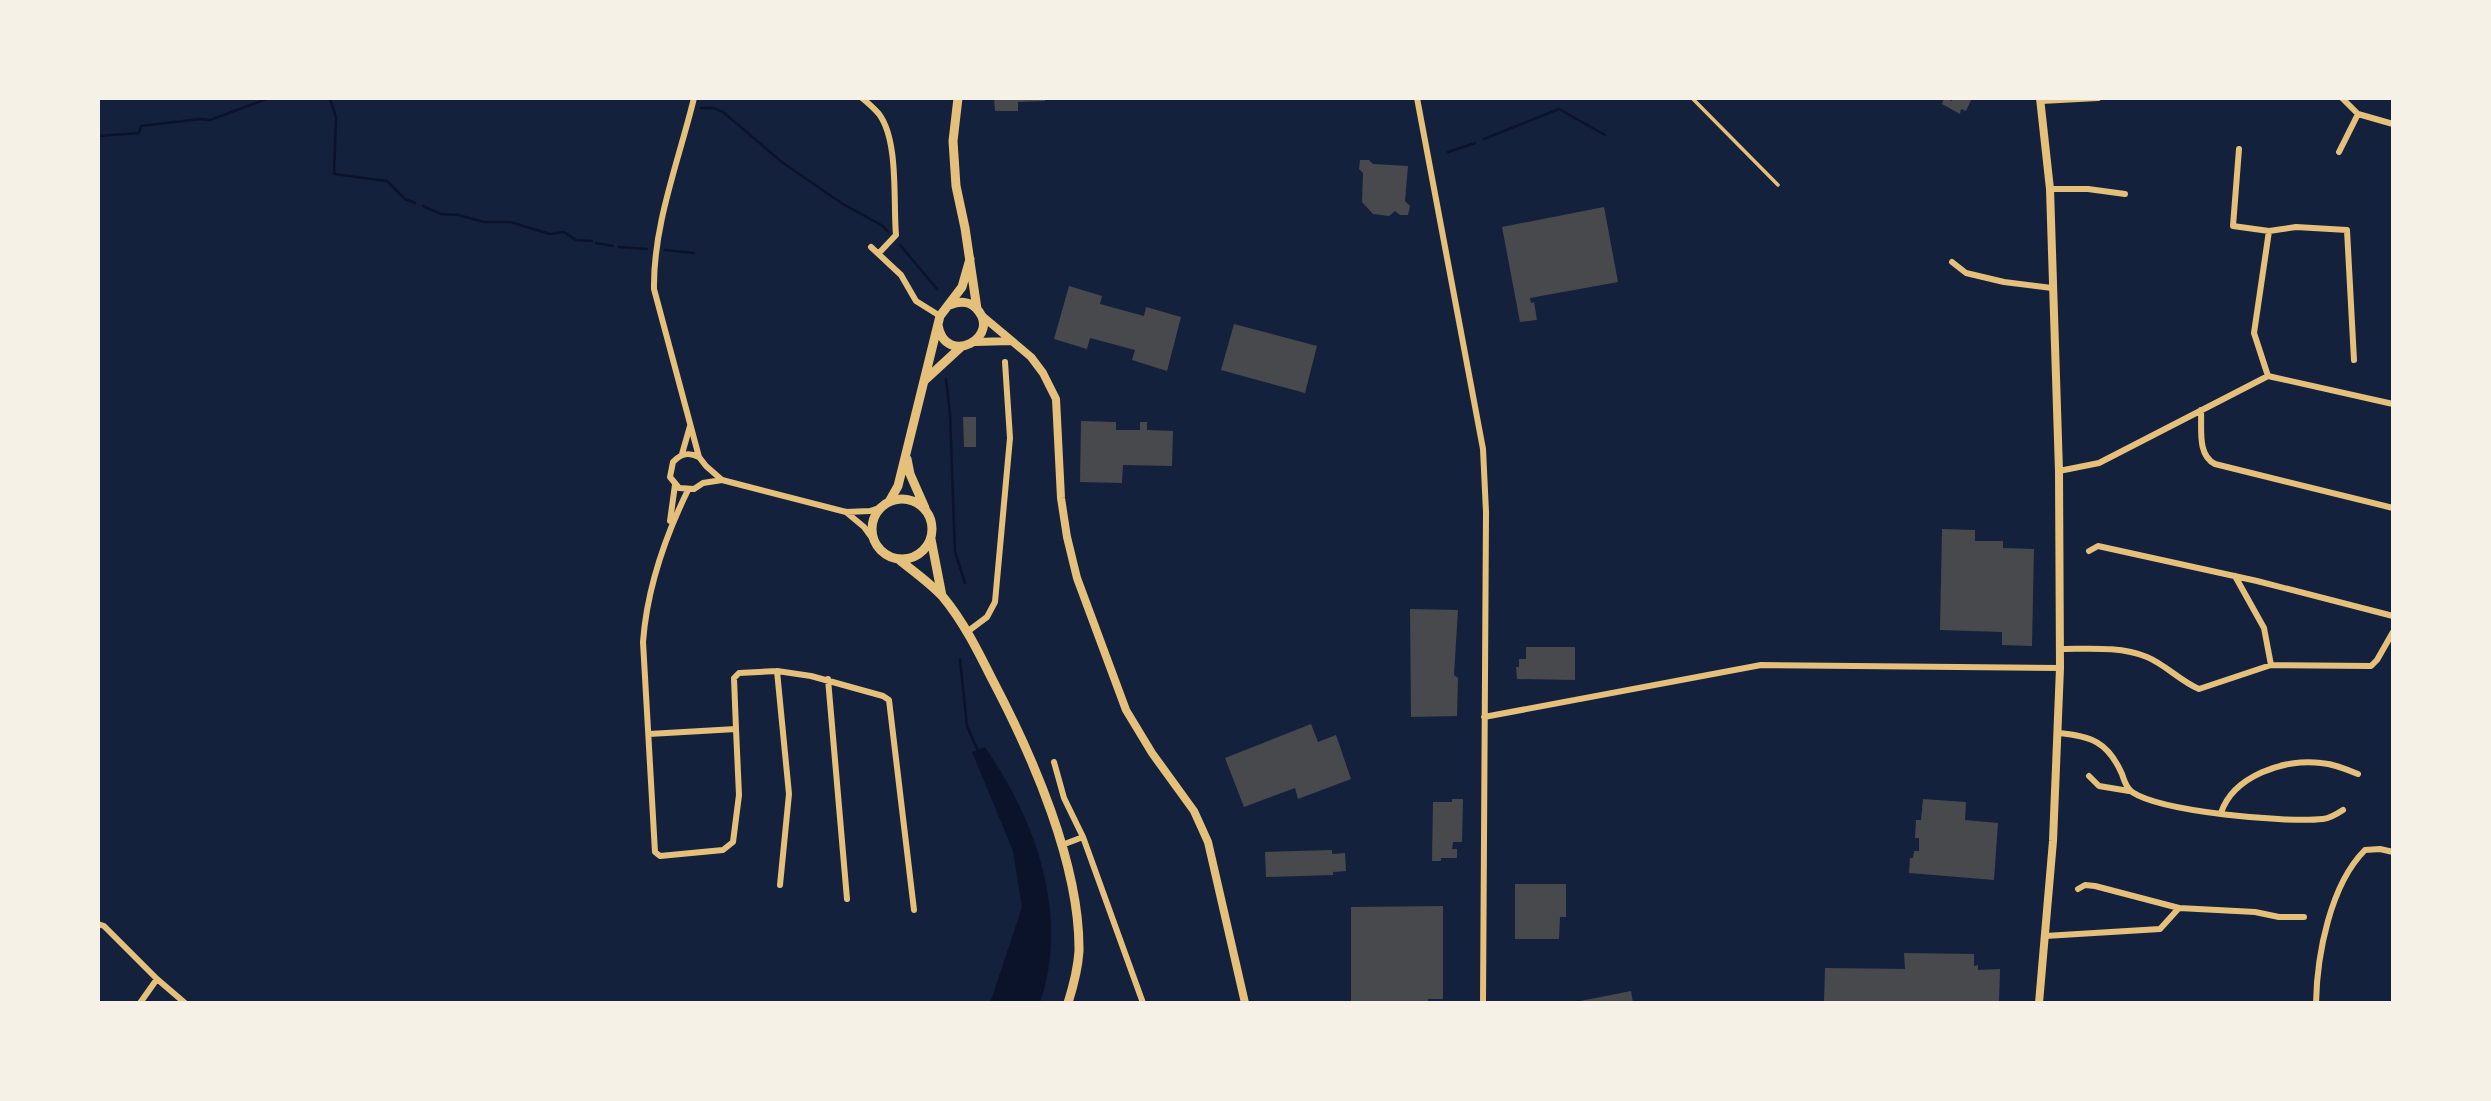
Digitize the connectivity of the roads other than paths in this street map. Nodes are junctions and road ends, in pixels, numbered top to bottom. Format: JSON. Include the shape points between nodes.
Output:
{"nodes":[{"id":1,"x":694,"y":98,"type":"edge"},
{"id":2,"x":862,"y":98,"type":"edge"},
{"id":3,"x":958,"y":98,"type":"edge"},
{"id":4,"x":1417,"y":98,"type":"edge"},
{"id":5,"x":1692,"y":98,"type":"edge"},
{"id":6,"x":2098,"y":98,"type":"edge"},
{"id":7,"x":2342,"y":98,"type":"edge"},
{"id":8,"x":2040,"y":100,"type":"edge"},
{"id":9,"x":2358,"y":114,"type":"junction"},
{"id":10,"x":2393,"y":124,"type":"edge"},
{"id":11,"x":2239,"y":149,"type":"dead end"},
{"id":12,"x":2339,"y":152,"type":"dead end"},
{"id":13,"x":1778,"y":185,"type":"dead end"},
{"id":14,"x":2050,"y":189,"type":"junction"},
{"id":15,"x":2125,"y":194,"type":"dead end"},
{"id":16,"x":2269,"y":231,"type":"junction"},
{"id":17,"x":871,"y":247,"type":"dead end"},
{"id":18,"x":878,"y":253,"type":"junction"},
{"id":19,"x":970,"y":259,"type":"junction"},
{"id":20,"x":1952,"y":261,"type":"dead end"},
{"id":21,"x":2052,"y":288,"type":"junction"},
{"id":22,"x":950,"y":305,"type":"junction"},
{"id":23,"x":979,"y":312,"type":"junction"},
{"id":24,"x":939,"y":320,"type":"junction"},
{"id":25,"x":1011,"y":341,"type":"junction"},
{"id":26,"x":975,"y":342,"type":"junction"},
{"id":27,"x":961,"y":347,"type":"junction"},
{"id":28,"x":2354,"y":360,"type":"dead end"},
{"id":29,"x":1005,"y":362,"type":"dead end"},
{"id":30,"x":2268,"y":376,"type":"junction"},
{"id":31,"x":923,"y":382,"type":"junction"},
{"id":32,"x":2393,"y":404,"type":"edge"},
{"id":33,"x":2201,"y":410,"type":"junction"},
{"id":34,"x":690,"y":426,"type":"junction"},
{"id":35,"x":682,"y":454,"type":"junction"},
{"id":36,"x":906,"y":455,"type":"junction"},
{"id":37,"x":699,"y":457,"type":"junction"},
{"id":38,"x":706,"y":466,"type":"junction"},
{"id":39,"x":2059,"y":471,"type":"junction"},
{"id":40,"x":722,"y":480,"type":"junction"},
{"id":41,"x":703,"y":483,"type":"junction"},
{"id":42,"x":675,"y":485,"type":"junction"},
{"id":43,"x":688,"y":490,"type":"junction"},
{"id":44,"x":886,"y":504,"type":"junction"},
{"id":45,"x":2393,"y":508,"type":"edge"},
{"id":46,"x":926,"y":510,"type":"junction"},
{"id":47,"x":846,"y":512,"type":"junction"},
{"id":48,"x":669,"y":529,"type":"junction"},
{"id":49,"x":930,"y":539,"type":"junction"},
{"id":50,"x":875,"y":542,"type":"junction"},
{"id":51,"x":2089,"y":551,"type":"dead end"},
{"id":52,"x":898,"y":559,"type":"junction"},
{"id":53,"x":2235,"y":576,"type":"junction"},
{"id":54,"x":943,"y":598,"type":"junction"},
{"id":55,"x":2393,"y":616,"type":"edge"},
{"id":56,"x":967,"y":632,"type":"junction"},
{"id":57,"x":2393,"y":632,"type":"edge"},
{"id":58,"x":2060,"y":649,"type":"junction"},
{"id":59,"x":2271,"y":665,"type":"junction"},
{"id":60,"x":2060,"y":668,"type":"junction"},
{"id":61,"x":777,"y":671,"type":"junction"},
{"id":62,"x":828,"y":679,"type":"junction"},
{"id":63,"x":1484,"y":717,"type":"junction"},
{"id":64,"x":736,"y":729,"type":"junction"},
{"id":65,"x":649,"y":733,"type":"junction"},
{"id":66,"x":2059,"y":733,"type":"junction"},
{"id":67,"x":1054,"y":762,"type":"dead end"},
{"id":68,"x":2358,"y":774,"type":"dead end"},
{"id":69,"x":2089,"y":776,"type":"dead end"},
{"id":70,"x":2129,"y":791,"type":"junction"},
{"id":71,"x":2343,"y":810,"type":"dead end"},
{"id":72,"x":2221,"y":813,"type":"junction"},
{"id":73,"x":1083,"y":837,"type":"junction"},
{"id":74,"x":1062,"y":845,"type":"junction"},
{"id":75,"x":2393,"y":852,"type":"edge"},
{"id":76,"x":780,"y":885,"type":"dead end"},
{"id":77,"x":2078,"y":888,"type":"dead end"},
{"id":78,"x":847,"y":899,"type":"dead end"},
{"id":79,"x":2179,"y":908,"type":"junction"},
{"id":80,"x":914,"y":910,"type":"dead end"},
{"id":81,"x":2304,"y":916,"type":"dead end"},
{"id":82,"x":98,"y":924,"type":"edge"},
{"id":83,"x":2045,"y":936,"type":"junction"},
{"id":84,"x":157,"y":979,"type":"junction"},
{"id":85,"x":139,"y":1003,"type":"edge"},
{"id":86,"x":186,"y":1003,"type":"edge"},
{"id":87,"x":1068,"y":1003,"type":"edge"},
{"id":88,"x":1143,"y":1003,"type":"edge"},
{"id":89,"x":1245,"y":1003,"type":"edge"},
{"id":90,"x":1483,"y":1003,"type":"edge"},
{"id":91,"x":2039,"y":1003,"type":"edge"},
{"id":92,"x":2316,"y":1003,"type":"edge"}],
"edges":[{"from":1,"to":34,"type":"street","via":[[653,266],[654,289]]},
{"from":2,"to":18,"type":"street","via":[[878,113],[888,132],[892,161],[896,235]]},
{"from":3,"to":19,"type":"main road","via":[[953,141],[956,186]]},
{"from":4,"to":63,"type":"street","via":[[1483,449]]},
{"from":5,"to":13,"type":"lane"},
{"from":6,"to":8,"type":"street"},
{"from":7,"to":9,"type":"street"},
{"from":8,"to":14,"type":"street"},
{"from":9,"to":10,"type":"street"},
{"from":9,"to":12,"type":"street"},
{"from":11,"to":16,"type":"street","via":[[2233,226]]},
{"from":14,"to":15,"type":"street"},
{"from":14,"to":21,"type":"street"},
{"from":16,"to":28,"type":"street","via":[[2296,227],[2347,230]]},
{"from":16,"to":30,"type":"street","via":[[2254,333]]},
{"from":17,"to":18,"type":"street"},
{"from":18,"to":24,"type":"street","via":[[901,275],[916,300]]},
{"from":19,"to":22,"type":"main road","via":[[962,287]]},
{"from":19,"to":23,"type":"main road"},
{"from":20,"to":21,"type":"street","via":[[1966,273]]},
{"from":21,"to":39,"type":"street"},
{"from":22,"to":23,"type":"main road","via":[[964,302]]},
{"from":22,"to":24,"type":"main road"},
{"from":23,"to":25,"type":"street"},
{"from":23,"to":26,"type":"main road","via":[[982,330]]},
{"from":24,"to":27,"type":"main road","via":[[939,331],[948,343]]},
{"from":24,"to":31,"type":"main road"},
{"from":25,"to":26,"type":"street"},
{"from":25,"to":89,"type":"street","via":[[1031,357],[1056,400],[1061,498],[1077,578],[1126,710],[1194,811],[1208,842]]},
{"from":26,"to":27,"type":"main road"},
{"from":27,"to":31,"type":"main road"},
{"from":29,"to":56,"type":"street","via":[[1010,438],[995,602],[987,617]]},
{"from":30,"to":32,"type":"street"},
{"from":30,"to":33,"type":"street"},
{"from":31,"to":36,"type":"main road"},
{"from":33,"to":39,"type":"street","via":[[2099,463]]},
{"from":33,"to":45,"type":"street","via":[[2207,460]]},
{"from":34,"to":35,"type":"street"},
{"from":34,"to":37,"type":"street"},
{"from":35,"to":37,"type":"street"},
{"from":35,"to":42,"type":"street","via":[[670,467]]},
{"from":36,"to":44,"type":"main road","via":[[898,485]]},
{"from":36,"to":46,"type":"main road"},
{"from":37,"to":38,"type":"street"},
{"from":38,"to":40,"type":"street"},
{"from":38,"to":41,"type":"street"},
{"from":39,"to":58,"type":"street"},
{"from":40,"to":41,"type":"street"},
{"from":40,"to":47,"type":"street"},
{"from":41,"to":43,"type":"street"},
{"from":42,"to":43,"type":"street"},
{"from":42,"to":48,"type":"street"},
{"from":43,"to":48,"type":"street"},
{"from":44,"to":46,"type":"main road","via":[[908,499]]},
{"from":44,"to":47,"type":"street","via":[[870,511]]},
{"from":44,"to":50,"type":"main road","via":[[873,522]]},
{"from":46,"to":49,"type":"main road","via":[[931,519]]},
{"from":47,"to":50,"type":"street"},
{"from":48,"to":65,"type":"street","via":[[644,625]]},
{"from":49,"to":52,"type":"main road","via":[[918,555]]},
{"from":49,"to":54,"type":"main road"},
{"from":50,"to":52,"type":"main road"},
{"from":51,"to":53,"type":"street","via":[[2098,546]]},
{"from":52,"to":54,"type":"main road"},
{"from":53,"to":55,"type":"street"},
{"from":53,"to":59,"type":"street","via":[[2264,628]]},
{"from":54,"to":56,"type":"main road"},
{"from":56,"to":74,"type":"main road","via":[[1015,722]]},
{"from":57,"to":59,"type":"street","via":[[2371,666]]},
{"from":58,"to":59,"type":"street","via":[[2104,649],[2145,656],[2199,689]]},
{"from":58,"to":60,"type":"street"},
{"from":60,"to":63,"type":"street","via":[[1760,665]]},
{"from":60,"to":66,"type":"street"},
{"from":61,"to":62,"type":"street"},
{"from":61,"to":64,"type":"street","via":[[734,675]]},
{"from":61,"to":76,"type":"street","via":[[789,794]]},
{"from":62,"to":78,"type":"street"},
{"from":62,"to":80,"type":"street","via":[[889,700]]},
{"from":63,"to":90,"type":"street"},
{"from":64,"to":65,"type":"street"},
{"from":64,"to":65,"type":"street","via":[[740,795],[733,842],[723,850],[660,856],[655,852]]},
{"from":66,"to":70,"type":"street","via":[[2092,739],[2110,751]]},
{"from":66,"to":83,"type":"street"},
{"from":67,"to":73,"type":"street","via":[[1064,798]]},
{"from":68,"to":72,"type":"street","via":[[2319,762],[2271,768],[2231,793]]},
{"from":69,"to":70,"type":"street","via":[[2099,786]]},
{"from":70,"to":72,"type":"street","via":[[2174,806]]},
{"from":71,"to":72,"type":"street","via":[[2330,817],[2295,820]]},
{"from":73,"to":74,"type":"street"},
{"from":73,"to":88,"type":"street"},
{"from":74,"to":87,"type":"main road","via":[[1072,881],[1079,953]]},
{"from":75,"to":92,"type":"street","via":[[2365,850],[2346,875],[2323,939]]},
{"from":77,"to":79,"type":"street","via":[[2095,886]]},
{"from":79,"to":81,"type":"street","via":[[2255,912],[2279,918]]},
{"from":79,"to":83,"type":"street","via":[[2160,929]]},
{"from":82,"to":84,"type":"street"},
{"from":83,"to":91,"type":"street"},
{"from":84,"to":85,"type":"street"},
{"from":84,"to":86,"type":"street"}]}
